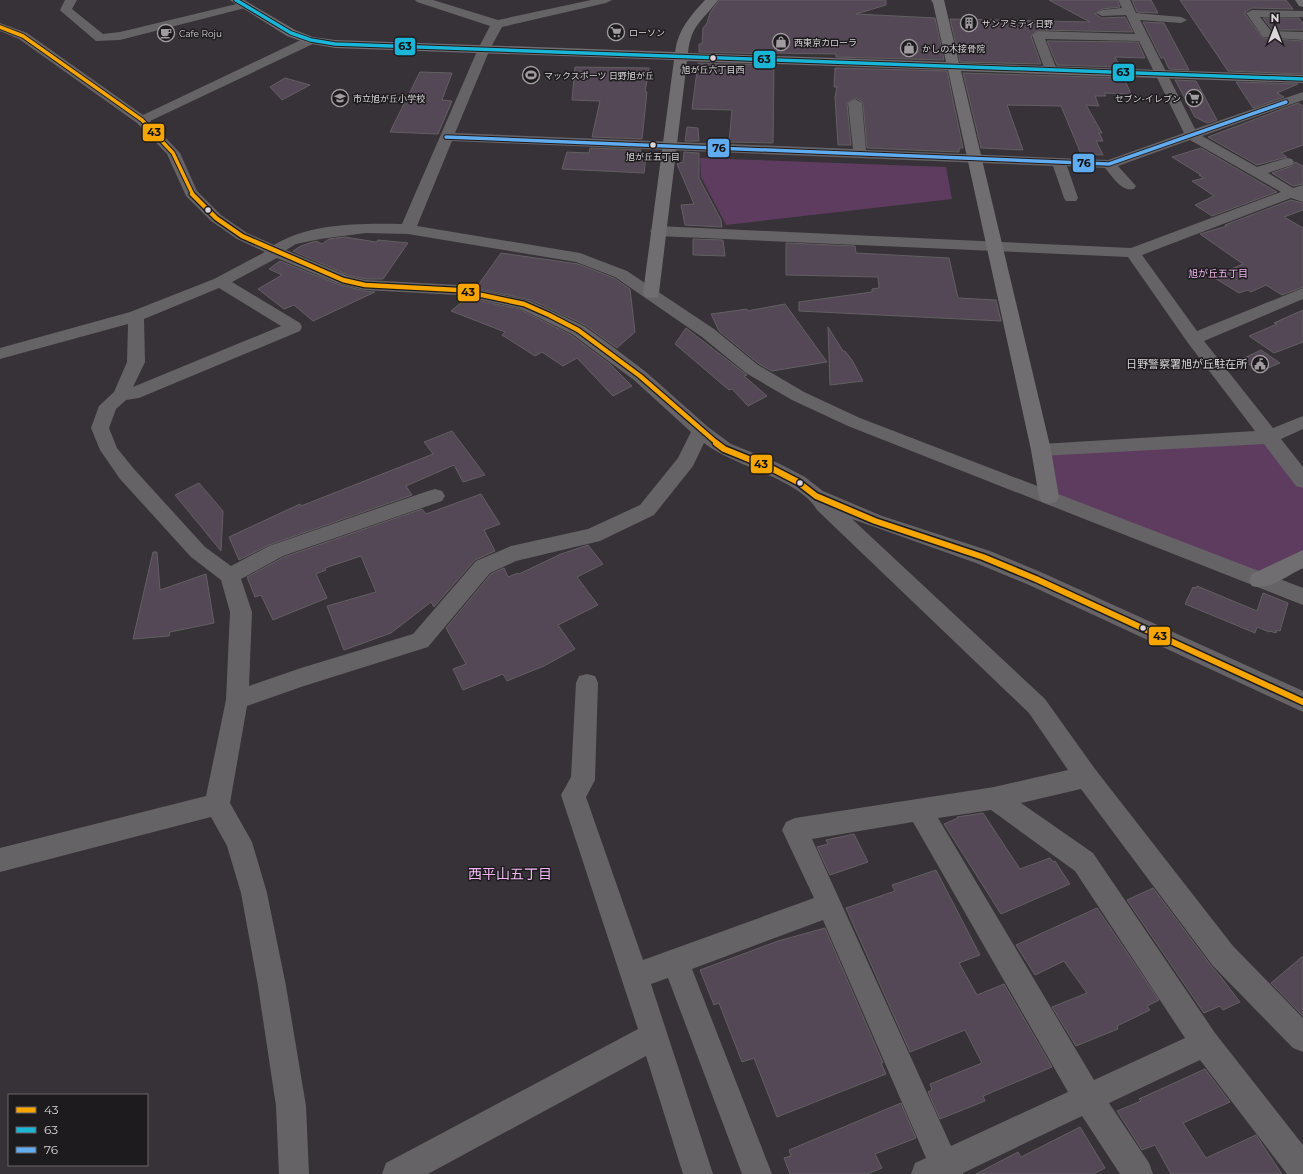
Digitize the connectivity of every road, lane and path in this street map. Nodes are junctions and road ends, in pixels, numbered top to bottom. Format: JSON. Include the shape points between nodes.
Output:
{"nodes":[{"id":1,"x":72,"y":0,"type":"edge"},
{"id":2,"x":421,"y":0,"type":"edge"},
{"id":3,"x":606,"y":0,"type":"edge"},
{"id":4,"x":712,"y":0,"type":"edge"},
{"id":5,"x":940,"y":0,"type":"edge"},
{"id":6,"x":1301,"y":0,"type":"edge"},
{"id":7,"x":241,"y":3,"type":"edge"},
{"id":8,"x":1303,"y":3,"type":"edge"},
{"id":9,"x":1129,"y":9,"type":"edge"},
{"id":10,"x":1102,"y":13,"type":"dead end"},
{"id":11,"x":1303,"y":14,"type":"edge"},
{"id":12,"x":1182,"y":20,"type":"dead end"},
{"id":13,"x":497,"y":24,"type":"junction"},
{"id":14,"x":0,"y":26,"type":"edge"},
{"id":15,"x":1303,"y":36,"type":"edge"},
{"id":16,"x":1142,"y":38,"type":"junction"},
{"id":17,"x":311,"y":40,"type":"junction"},
{"id":18,"x":484,"y":49,"type":"junction"},
{"id":19,"x":680,"y":57,"type":"junction"},
{"id":20,"x":954,"y":67,"type":"junction"},
{"id":21,"x":1051,"y":70,"type":"junction"},
{"id":22,"x":1161,"y":74,"type":"junction"},
{"id":23,"x":1303,"y":79,"type":"edge"},
{"id":24,"x":1303,"y":96,"type":"edge"},
{"id":25,"x":855,"y":103,"type":"dead end"},
{"id":26,"x":142,"y":120,"type":"junction"},
{"id":27,"x":1192,"y":136,"type":"junction"},
{"id":28,"x":446,"y":137,"type":"junction"},
{"id":29,"x":669,"y":146,"type":"junction"},
{"id":30,"x":860,"y":154,"type":"junction"},
{"id":31,"x":975,"y":159,"type":"junction"},
{"id":32,"x":1287,"y":162,"type":"dead end"},
{"id":33,"x":1059,"y":163,"type":"junction"},
{"id":34,"x":1109,"y":164,"type":"junction"},
{"id":35,"x":1257,"y":172,"type":"junction"},
{"id":36,"x":1129,"y":186,"type":"dead end"},
{"id":37,"x":1300,"y":194,"type":"edge"},
{"id":38,"x":1071,"y":198,"type":"dead end"},
{"id":39,"x":408,"y":229,"type":"junction"},
{"id":40,"x":658,"y":231,"type":"junction"},
{"id":41,"x":996,"y":248,"type":"junction"},
{"id":42,"x":274,"y":251,"type":"junction"},
{"id":43,"x":1133,"y":253,"type":"junction"},
{"id":44,"x":220,"y":282,"type":"junction"},
{"id":45,"x":651,"y":293,"type":"junction"},
{"id":46,"x":1303,"y":293,"type":"edge"},
{"id":47,"x":136,"y":316,"type":"junction"},
{"id":48,"x":1194,"y":339,"type":"junction"},
{"id":49,"x":0,"y":354,"type":"edge"},
{"id":50,"x":121,"y":395,"type":"junction"},
{"id":51,"x":1303,"y":422,"type":"edge"},
{"id":52,"x":701,"y":431,"type":"junction"},
{"id":53,"x":1270,"y":437,"type":"junction"},
{"id":54,"x":1041,"y":450,"type":"junction"},
{"id":55,"x":1303,"y":481,"type":"edge"},
{"id":56,"x":436,"y":496,"type":"dead end"},
{"id":57,"x":816,"y":496,"type":"junction"},
{"id":58,"x":1049,"y":497,"type":"junction"},
{"id":59,"x":1303,"y":558,"type":"edge"},
{"id":60,"x":230,"y":576,"type":"junction"},
{"id":61,"x":1260,"y":580,"type":"junction"},
{"id":62,"x":1303,"y":597,"type":"edge"},
{"id":63,"x":586,"y":683,"type":"dead end"},
{"id":64,"x":237,"y":700,"type":"junction"},
{"id":65,"x":1303,"y":702,"type":"edge"},
{"id":66,"x":1086,"y":777,"type":"junction"},
{"id":67,"x":994,"y":798,"type":"junction"},
{"id":68,"x":217,"y":804,"type":"junction"},
{"id":69,"x":919,"y":809,"type":"junction"},
{"id":70,"x":0,"y":860,"type":"edge"},
{"id":71,"x":830,"y":905,"type":"junction"},
{"id":72,"x":676,"y":962,"type":"junction"},
{"id":73,"x":635,"y":976,"type":"junction"},
{"id":74,"x":654,"y":1036,"type":"junction"},
{"id":75,"x":1303,"y":1038,"type":"edge"},
{"id":76,"x":1205,"y":1043,"type":"junction"},
{"id":77,"x":1088,"y":1098,"type":"junction"},
{"id":78,"x":1303,"y":1170,"type":"edge"},
{"id":79,"x":939,"y":1171,"type":"edge"},
{"id":80,"x":294,"y":1174,"type":"edge"},
{"id":81,"x":397,"y":1174,"type":"edge"},
{"id":82,"x":698,"y":1174,"type":"edge"},
{"id":83,"x":757,"y":1174,"type":"edge"},
{"id":84,"x":1138,"y":1174,"type":"edge"}],
"edges":[{"from":1,"to":7,"type":"street","via":[[66,10],[100,38],[120,36]]},
{"from":2,"to":13,"type":"street"},
{"from":3,"to":13,"type":"street"},
{"from":4,"to":19,"type":"street","via":[[693,20],[683,38]]},
{"from":5,"to":20,"type":"street"},
{"from":6,"to":8,"type":"street"},
{"from":7,"to":17,"type":"street","via":[[291,33]]},
{"from":9,"to":10,"type":"street"},
{"from":9,"to":12,"type":"street"},
{"from":9,"to":16,"type":"street"},
{"from":11,"to":15,"type":"street","via":[[1252,13],[1266,34]]},
{"from":13,"to":18,"type":"street"},
{"from":14,"to":26,"type":"street","via":[[24,36]]},
{"from":16,"to":21,"type":"street","via":[[1038,35]]},
{"from":16,"to":22,"type":"street"},
{"from":17,"to":18,"type":"street","via":[[348,45]]},
{"from":17,"to":26,"type":"street"},
{"from":18,"to":19,"type":"street"},
{"from":18,"to":28,"type":"street"},
{"from":19,"to":20,"type":"street"},
{"from":19,"to":29,"type":"street"},
{"from":20,"to":21,"type":"street"},
{"from":20,"to":31,"type":"street"},
{"from":21,"to":22,"type":"street"},
{"from":22,"to":23,"type":"street"},
{"from":22,"to":27,"type":"street"},
{"from":24,"to":27,"type":"street"},
{"from":25,"to":30,"type":"street"},
{"from":26,"to":42,"type":"street","via":[[173,153],[190,193],[216,218],[242,236]]},
{"from":27,"to":34,"type":"street"},
{"from":27,"to":35,"type":"street"},
{"from":28,"to":29,"type":"street"},
{"from":28,"to":39,"type":"street"},
{"from":29,"to":30,"type":"street"},
{"from":29,"to":40,"type":"street"},
{"from":30,"to":31,"type":"street"},
{"from":31,"to":33,"type":"street"},
{"from":31,"to":41,"type":"street"},
{"from":32,"to":35,"type":"street"},
{"from":33,"to":34,"type":"street"},
{"from":33,"to":38,"type":"street"},
{"from":34,"to":36,"type":"street"},
{"from":35,"to":37,"type":"street"},
{"from":37,"to":43,"type":"street"},
{"from":39,"to":42,"type":"street","via":[[366,228],[320,234],[291,241]]},
{"from":39,"to":45,"type":"street","via":[[580,258],[621,274]]},
{"from":40,"to":41,"type":"street"},
{"from":40,"to":45,"type":"street"},
{"from":41,"to":43,"type":"street"},
{"from":41,"to":54,"type":"street"},
{"from":42,"to":44,"type":"street","via":[[269,257]]},
{"from":42,"to":52,"type":"street","via":[[344,280],[365,285],[458,290],[524,304],[578,330],[604,348],[640,376]]},
{"from":43,"to":48,"type":"street"},
{"from":44,"to":47,"type":"street"},
{"from":44,"to":50,"type":"street","via":[[294,327],[133,394]]},
{"from":45,"to":58,"type":"street","via":[[708,333],[752,369],[798,396],[854,422]]},
{"from":46,"to":48,"type":"street"},
{"from":47,"to":49,"type":"street"},
{"from":47,"to":50,"type":"street","via":[[136,362]]},
{"from":48,"to":53,"type":"street"},
{"from":50,"to":60,"type":"street","via":[[108,406],[100,428],[109,450],[127,474],[198,552]]},
{"from":51,"to":53,"type":"street"},
{"from":52,"to":57,"type":"street","via":[[724,449],[771,468],[798,482]]},
{"from":52,"to":64,"type":"street","via":[[686,460],[647,510],[593,536],[511,554],[483,567],[420,641],[301,677]]},
{"from":53,"to":54,"type":"street"},
{"from":53,"to":55,"type":"street"},
{"from":54,"to":58,"type":"street"},
{"from":56,"to":60,"type":"street","via":[[276,551]]},
{"from":57,"to":65,"type":"street","via":[[875,521],[983,557],[1036,579]]},
{"from":57,"to":66,"type":"street","via":[[1037,706]]},
{"from":58,"to":61,"type":"street"},
{"from":59,"to":61,"type":"street"},
{"from":60,"to":64,"type":"street","via":[[241,612]]},
{"from":61,"to":62,"type":"street"},
{"from":63,"to":73,"type":"street","via":[[583,780],[573,795]]},
{"from":64,"to":68,"type":"street"},
{"from":66,"to":67,"type":"street"},
{"from":66,"to":75,"type":"street","via":[[1223,956]]},
{"from":67,"to":69,"type":"street"},
{"from":67,"to":76,"type":"street","via":[[1084,862]]},
{"from":68,"to":70,"type":"street"},
{"from":68,"to":80,"type":"street","via":[[239,842],[254,893],[291,1106]]},
{"from":69,"to":71,"type":"street","via":[[795,830]]},
{"from":69,"to":77,"type":"street"},
{"from":71,"to":72,"type":"street"},
{"from":71,"to":79,"type":"street"},
{"from":72,"to":73,"type":"street"},
{"from":72,"to":83,"type":"street"},
{"from":73,"to":74,"type":"street"},
{"from":74,"to":81,"type":"street"},
{"from":74,"to":82,"type":"street"},
{"from":76,"to":77,"type":"street"},
{"from":76,"to":78,"type":"street"},
{"from":77,"to":79,"type":"street"},
{"from":77,"to":84,"type":"street"}]}
